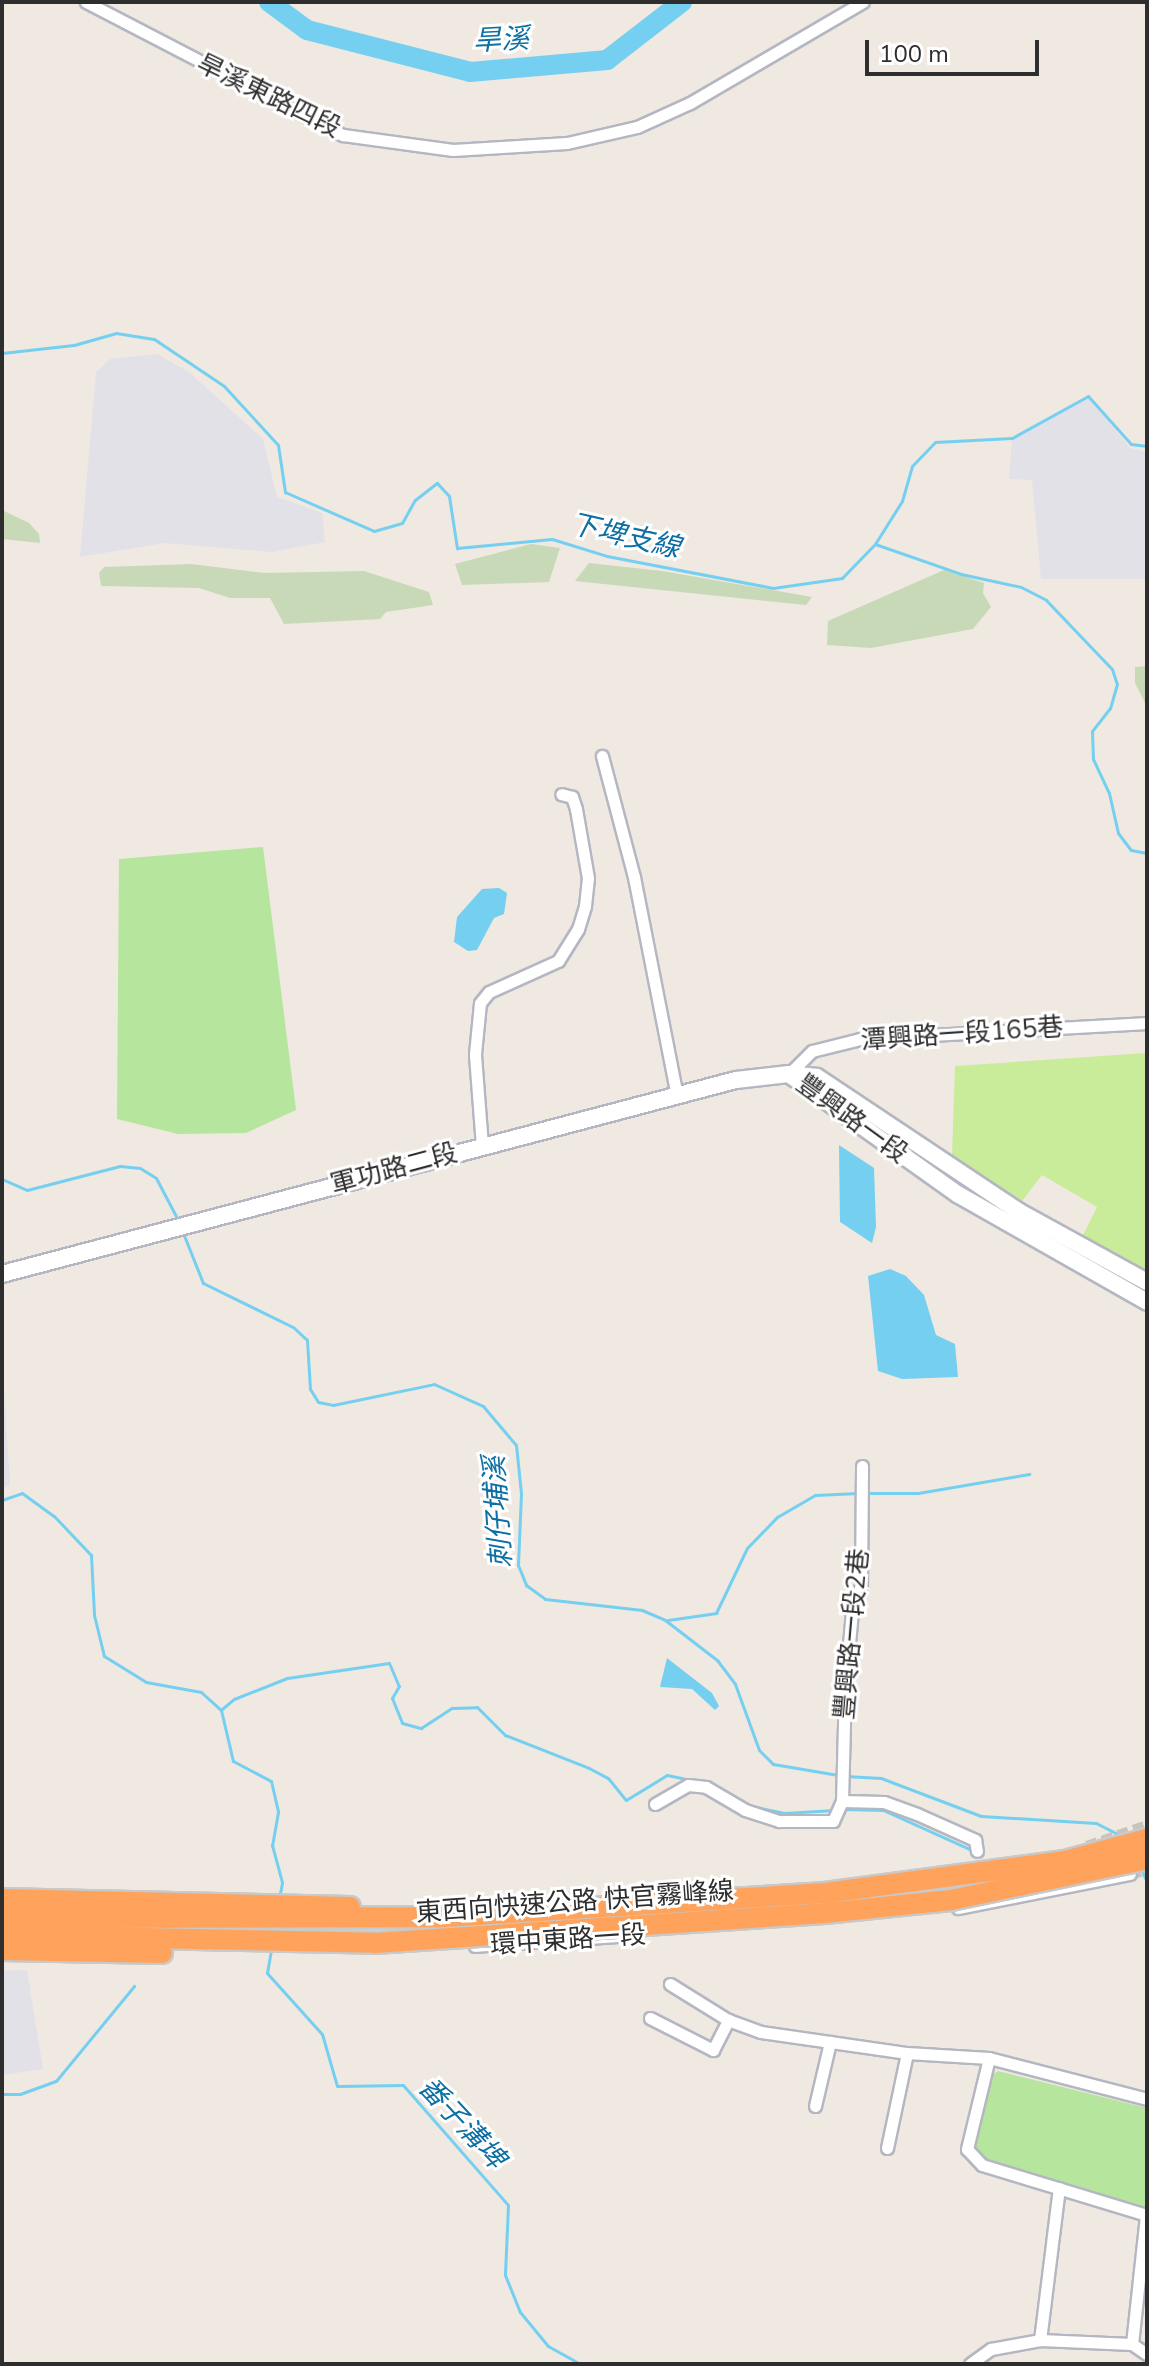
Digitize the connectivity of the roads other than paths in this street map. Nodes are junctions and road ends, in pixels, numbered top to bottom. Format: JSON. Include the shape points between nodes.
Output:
{"nodes":[{"id":1,"x":86,"y":2,"type":"edge"},
{"id":2,"x":863,"y":2,"type":"edge"},
{"id":3,"x":602,"y":756,"type":"dead end"},
{"id":4,"x":561,"y":794,"type":"dead end"},
{"id":5,"x":1147,"y":1023,"type":"edge"},
{"id":6,"x":789,"y":1074,"type":"junction"},
{"id":7,"x":677,"y":1096,"type":"junction"},
{"id":8,"x":482,"y":1146,"type":"junction"},
{"id":9,"x":2,"y":1274,"type":"edge"},
{"id":10,"x":1147,"y":1282,"type":"edge"},
{"id":11,"x":1147,"y":1302,"type":"edge"},
{"id":12,"x":862,"y":1466,"type":"dead end"},
{"id":13,"x":842,"y":1801,"type":"junction"},
{"id":14,"x":655,"y":1804,"type":"dead end"},
{"id":15,"x":1147,"y":1839,"type":"edge"},
{"id":16,"x":977,"y":1851,"type":"dead end"},
{"id":17,"x":1071,"y":1851,"type":"tunnel mouth"},
{"id":18,"x":1147,"y":1859,"type":"tunnel mouth"},
{"id":19,"x":1130,"y":1874,"type":"tunnel mouth"},
{"id":20,"x":2,"y":1899,"type":"edge"},
{"id":21,"x":2,"y":1905,"type":"edge"},
{"id":22,"x":414,"y":1911,"type":"junction"},
{"id":23,"x":445,"y":1917,"type":"junction"},
{"id":24,"x":2,"y":1918,"type":"edge"},
{"id":25,"x":2,"y":1938,"type":"edge"},
{"id":26,"x":375,"y":1943,"type":"junction"},
{"id":27,"x":415,"y":1946,"type":"junction"},
{"id":28,"x":2,"y":1950,"type":"edge"},
{"id":29,"x":670,"y":1984,"type":"dead end"},
{"id":30,"x":650,"y":2018,"type":"dead end"},
{"id":31,"x":728,"y":2020,"type":"junction"},
{"id":32,"x":830,"y":2042,"type":"junction"},
{"id":33,"x":907,"y":2053,"type":"junction"},
{"id":34,"x":989,"y":2058,"type":"junction"},
{"id":35,"x":1147,"y":2099,"type":"edge"},
{"id":36,"x":815,"y":2106,"type":"dead end"},
{"id":37,"x":887,"y":2148,"type":"dead end"},
{"id":38,"x":1059,"y":2188,"type":"junction"},
{"id":39,"x":1146,"y":2215,"type":"edge"},
{"id":40,"x":1040,"y":2340,"type":"junction"},
{"id":41,"x":1132,"y":2344,"type":"junction"},
{"id":42,"x":1147,"y":2354,"type":"edge"},
{"id":43,"x":970,"y":2364,"type":"edge"}],
"edges":[{"from":1,"to":2,"type":"street","name":"旱溪東路四段","via":[[343,135],[453,150],[567,143],[637,127],[690,103]]},
{"from":3,"to":7,"type":"street","via":[[634,877]]},
{"from":4,"to":8,"type":"street","via":[[572,797],[576,809],[588,878],[585,906],[558,961],[489,992],[480,1003],[475,1054]]},
{"from":5,"to":6,"type":"street","name":"潭興路一段165巷","via":[[860,1039],[812,1051]]},
{"from":6,"to":7,"type":"street","name":"軍功路二段"},
{"from":6,"to":10,"type":"street","name":"豐興路一段","via":[[817,1077],[1018,1211]]},
{"from":6,"to":11,"type":"street","name":"豐興路一段","via":[[959,1195]]},
{"from":7,"to":8,"type":"street","name":"軍功路二段"},
{"from":8,"to":9,"type":"street","name":"軍功路二段"},
{"from":12,"to":13,"type":"street","name":"豐興路一段2巷","via":[[861,1585],[852,1611]]},
{"from":13,"to":14,"type":"street","via":[[833,1821],[779,1821],[745,1810],[706,1787],[688,1785]]},
{"from":13,"to":16,"type":"street","via":[[884,1802],[917,1814],[975,1840]]},
{"from":15,"to":23,"type":"highway","name":"東西向快速公路 快官霧峰線","bridge":true,"via":[[1065,1861],[908,1886]]},
{"from":17,"to":22,"type":"street","name":"環中東路一段","via":[[899,1879]]},
{"from":18,"to":26,"type":"highway","name":"東西向快速公路 快官霧峰線","bridge":true,"via":[[1069,1879],[919,1903]]},
{"from":19,"to":27,"type":"street","name":"環中東路一段","via":[[1001,1902],[910,1914],[533,1945]]},
{"from":20,"to":23,"type":"highway","bridge":true,"via":[[375,1906]]},
{"from":21,"to":22,"type":"street","name":"環中東路一段"},
{"from":22,"to":27,"type":"street"},
{"from":23,"to":24,"type":"highway","name":"東西向快速公路 快官霧峰線","bridge":true},
{"from":25,"to":26,"type":"highway","name":"東西向快速公路 快官霧峰線","bridge":true},
{"from":25,"to":27,"type":"street","name":"環中東路一段"},
{"from":26,"to":28,"type":"highway","bridge":true,"via":[[256,1953]]},
{"from":29,"to":31,"type":"street"},
{"from":30,"to":31,"type":"street","via":[[713,2050]]},
{"from":31,"to":32,"type":"street","via":[[761,2032]]},
{"from":32,"to":33,"type":"street"},
{"from":32,"to":36,"type":"street"},
{"from":33,"to":34,"type":"street"},
{"from":33,"to":37,"type":"street"},
{"from":34,"to":35,"type":"street"},
{"from":34,"to":38,"type":"street","via":[[967,2149],[982,2165]]},
{"from":38,"to":39,"type":"street"},
{"from":38,"to":40,"type":"street"},
{"from":39,"to":41,"type":"street"},
{"from":40,"to":41,"type":"street"},
{"from":40,"to":43,"type":"street","via":[[991,2349]]},
{"from":41,"to":42,"type":"street"}]}
